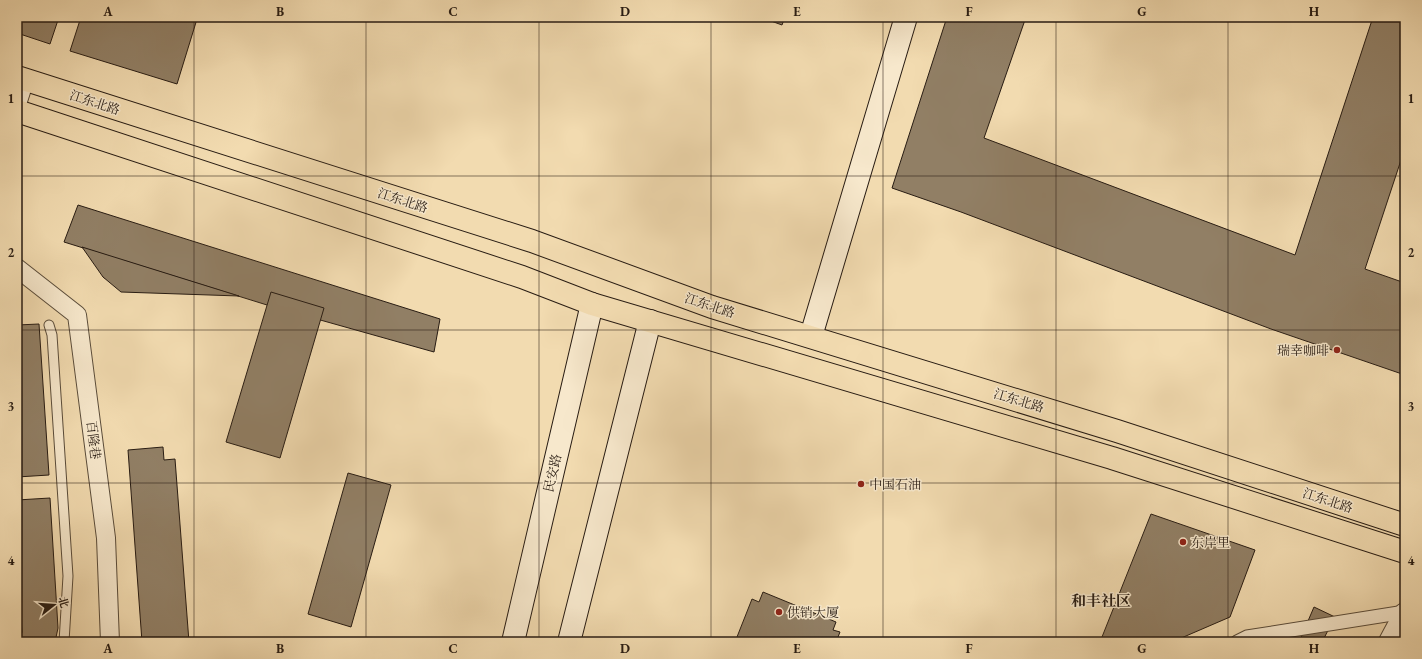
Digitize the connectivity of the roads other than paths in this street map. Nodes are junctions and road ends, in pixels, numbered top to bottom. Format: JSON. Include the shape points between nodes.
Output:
{"nodes":[{"id":1,"x":906,"y":17,"type":"edge"},
{"id":2,"x":21,"y":78,"type":"edge"},
{"id":3,"x":17,"y":104,"type":"edge"},
{"id":4,"x":17,"y":111,"type":"edge"},
{"id":5,"x":17,"y":268,"type":"edge"},
{"id":6,"x":592,"y":304,"type":"junction"},
{"id":7,"x":650,"y":321,"type":"junction"},
{"id":8,"x":49,"y":325,"type":"dead end"},
{"id":9,"x":811,"y":336,"type":"junction"},
{"id":10,"x":1405,"y":525,"type":"edge"},
{"id":11,"x":1405,"y":552,"type":"edge"},
{"id":12,"x":1405,"y":613,"type":"edge"},
{"id":13,"x":64,"y":642,"type":"edge"},
{"id":14,"x":110,"y":642,"type":"edge"},
{"id":15,"x":513,"y":642,"type":"edge"},
{"id":16,"x":569,"y":642,"type":"edge"},
{"id":17,"x":1238,"y":642,"type":"edge"},
{"id":18,"x":1390,"y":642,"type":"edge"}],
"edges":[{"from":1,"to":9,"type":"main road"},
{"from":2,"to":3,"type":"street"},
{"from":2,"to":9,"type":"main road","name":"江东北路","via":[[532,241],[712,307]]},
{"from":4,"to":6,"type":"main road","name":"江东北路","via":[[522,277]]},
{"from":5,"to":14,"type":"street","name":"百隆巷","via":[[77,316],[106,538]]},
{"from":6,"to":7,"type":"main road","name":"江东北路"},
{"from":6,"to":15,"type":"main road","name":"民安路"},
{"from":7,"to":11,"type":"main road","name":"江东北路","via":[[1112,458]]},
{"from":7,"to":16,"type":"main road"},
{"from":8,"to":13,"type":"lane","via":[[52,335],[68,576]]},
{"from":9,"to":10,"type":"main road","name":"江东北路","via":[[1118,431]]},
{"from":12,"to":17,"type":"street","via":[[1247,637]]},
{"from":12,"to":18,"type":"main road"}]}
